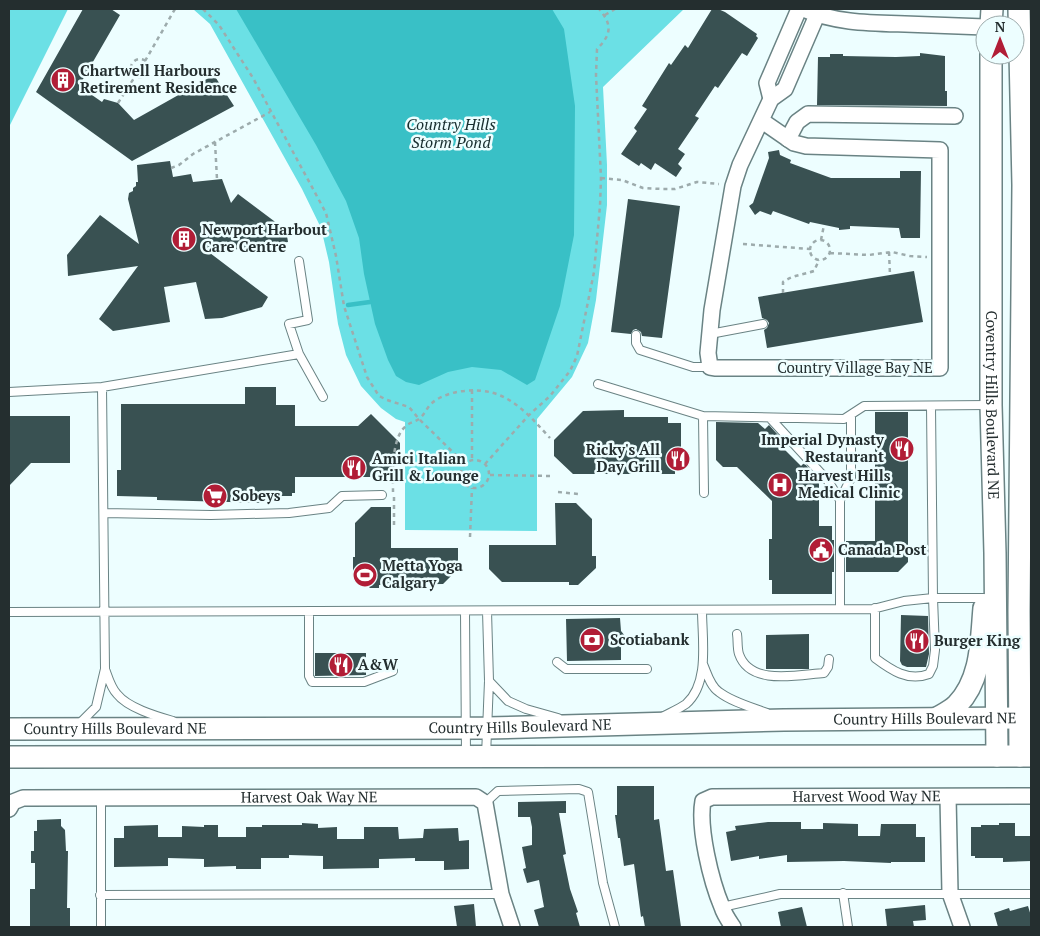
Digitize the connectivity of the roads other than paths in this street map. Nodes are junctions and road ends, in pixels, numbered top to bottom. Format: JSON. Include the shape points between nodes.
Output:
{"nodes":[{"id":1,"x":799,"y":9,"type":"edge"},
{"id":2,"x":803,"y":9,"type":"edge"},
{"id":3,"x":817,"y":12,"type":"edge"},
{"id":4,"x":975,"y":27,"type":"edge"},
{"id":5,"x":991,"y":65,"type":"edge"},
{"id":6,"x":1021,"y":65,"type":"edge"},
{"id":7,"x":771,"y":99,"type":"junction"},
{"id":8,"x":955,"y":116,"type":"dead end"},
{"id":9,"x":762,"y":120,"type":"junction"},
{"id":10,"x":1031,"y":133,"type":"edge"},
{"id":11,"x":788,"y":139,"type":"junction"},
{"id":12,"x":1022,"y":185,"type":"junction"},
{"id":13,"x":299,"y":261,"type":"dead end"},
{"id":14,"x":1021,"y":318,"type":"junction"},
{"id":15,"x":763,"y":324,"type":"dead end"},
{"id":16,"x":710,"y":334,"type":"junction"},
{"id":17,"x":636,"y":335,"type":"dead end"},
{"id":18,"x":299,"y":354,"type":"junction"},
{"id":19,"x":710,"y":367,"type":"junction"},
{"id":20,"x":598,"y":384,"type":"dead end"},
{"id":21,"x":102,"y":388,"type":"junction"},
{"id":22,"x":9,"y":392,"type":"edge"},
{"id":23,"x":323,"y":397,"type":"dead end"},
{"id":24,"x":991,"y":405,"type":"junction"},
{"id":25,"x":931,"y":406,"type":"junction"},
{"id":26,"x":851,"y":415,"type":"junction"},
{"id":27,"x":703,"y":416,"type":"junction"},
{"id":28,"x":770,"y":418,"type":"junction"},
{"id":29,"x":704,"y":493,"type":"dead end"},
{"id":30,"x":382,"y":495,"type":"dead end"},
{"id":31,"x":840,"y":500,"type":"junction"},
{"id":32,"x":104,"y":514,"type":"junction"},
{"id":33,"x":995,"y":553,"type":"junction"},
{"id":34,"x":933,"y":598,"type":"junction"},
{"id":35,"x":984,"y":598,"type":"junction"},
{"id":36,"x":875,"y":608,"type":"junction"},
{"id":37,"x":840,"y":609,"type":"junction"},
{"id":38,"x":702,"y":610,"type":"junction"},
{"id":39,"x":309,"y":611,"type":"junction"},
{"id":40,"x":465,"y":611,"type":"junction"},
{"id":41,"x":487,"y":611,"type":"junction"},
{"id":42,"x":9,"y":612,"type":"edge"},
{"id":43,"x":104,"y":612,"type":"junction"},
{"id":44,"x":737,"y":634,"type":"dead end"},
{"id":45,"x":829,"y":659,"type":"dead end"},
{"id":46,"x":557,"y":662,"type":"dead end"},
{"id":47,"x":703,"y":664,"type":"junction"},
{"id":48,"x":105,"y":669,"type":"junction"},
{"id":49,"x":647,"y":669,"type":"dead end"},
{"id":50,"x":393,"y":671,"type":"dead end"},
{"id":51,"x":1025,"y":673,"type":"edge"},
{"id":52,"x":489,"y":681,"type":"junction"},
{"id":53,"x":937,"y":718,"type":"junction"},
{"id":54,"x":1016,"y":719,"type":"edge"},
{"id":55,"x":784,"y":720,"type":"junction"},
{"id":56,"x":650,"y":723,"type":"junction"},
{"id":57,"x":586,"y":726,"type":"junction"},
{"id":58,"x":9,"y":728,"type":"edge"},
{"id":59,"x":74,"y":728,"type":"junction"},
{"id":60,"x":192,"y":728,"type":"junction"},
{"id":61,"x":477,"y":728,"type":"junction"},
{"id":62,"x":476,"y":756,"type":"junction"},
{"id":63,"x":997,"y":756,"type":"junction"},
{"id":64,"x":1026,"y":756,"type":"edge"},
{"id":65,"x":9,"y":757,"type":"edge"},
{"id":66,"x":1031,"y":796,"type":"edge"},
{"id":67,"x":948,"y":797,"type":"junction"},
{"id":68,"x":101,"y":798,"type":"junction"},
{"id":69,"x":485,"y":803,"type":"junction"},
{"id":70,"x":9,"y":809,"type":"edge"},
{"id":71,"x":842,"y":893,"type":"junction"},
{"id":72,"x":950,"y":893,"type":"junction"},
{"id":73,"x":501,"y":894,"type":"junction"},
{"id":74,"x":1031,"y":894,"type":"edge"},
{"id":75,"x":100,"y":895,"type":"junction"},
{"id":76,"x":722,"y":907,"type":"junction"},
{"id":77,"x":101,"y":927,"type":"edge"},
{"id":78,"x":512,"y":927,"type":"edge"},
{"id":79,"x":615,"y":927,"type":"edge"},
{"id":80,"x":733,"y":927,"type":"edge"},
{"id":81,"x":848,"y":927,"type":"edge"},
{"id":82,"x":962,"y":927,"type":"edge"}],
"edges":[{"from":1,"to":7,"type":"street","via":[[767,84]]},
{"from":2,"to":3,"type":"street"},
{"from":3,"to":4,"type":"street","via":[[836,19],[871,23]]},
{"from":3,"to":7,"type":"street","via":[[785,89]]},
{"from":5,"to":24,"type":"main road","name":"Coventry Hills Boulevard NE"},
{"from":6,"to":12,"type":"main road","name":"Coventry Hills Boulevard NE"},
{"from":7,"to":9,"type":"street"},
{"from":8,"to":11,"type":"street","via":[[808,114],[797,122]]},
{"from":9,"to":11,"type":"street","name":"Country Village Bay NE"},
{"from":9,"to":16,"type":"street","via":[[733,186]]},
{"from":10,"to":12,"type":"main road"},
{"from":11,"to":19,"type":"street","name":"Country Village Bay NE","via":[[806,146],[940,150],[940,368]]},
{"from":12,"to":14,"type":"main road","name":"Coventry Hills Boulevard NE"},
{"from":13,"to":18,"type":"lane","via":[[308,320],[289,324]]},
{"from":14,"to":24,"type":"main road","via":[[1004,378]]},
{"from":14,"to":51,"type":"main road","name":"Coventry Hills Boulevard NE"},
{"from":15,"to":16,"type":"lane"},
{"from":16,"to":19,"type":"street"},
{"from":17,"to":19,"type":"lane","via":[[640,350],[693,366]]},
{"from":18,"to":21,"type":"lane"},
{"from":18,"to":23,"type":"lane"},
{"from":20,"to":27,"type":"lane"},
{"from":21,"to":22,"type":"lane"},
{"from":21,"to":32,"type":"lane"},
{"from":24,"to":25,"type":"lane"},
{"from":24,"to":33,"type":"main road","name":"Coventry Hills Boulevard NE"},
{"from":25,"to":26,"type":"lane","via":[[864,406]]},
{"from":25,"to":34,"type":"lane"},
{"from":26,"to":28,"type":"lane","via":[[844,419]]},
{"from":26,"to":31,"type":"lane","via":[[851,478]]},
{"from":27,"to":28,"type":"lane"},
{"from":27,"to":29,"type":"lane"},
{"from":28,"to":31,"type":"lane","via":[[828,481]]},
{"from":30,"to":32,"type":"lane","via":[[342,496],[329,508],[289,513]]},
{"from":31,"to":37,"type":"lane"},
{"from":32,"to":43,"type":"lane"},
{"from":33,"to":35,"type":"main road","via":[[987,572]]},
{"from":33,"to":54,"type":"main road","name":"Coventry Hills Boulevard NE"},
{"from":34,"to":35,"type":"lane"},
{"from":34,"to":36,"type":"lane"},
{"from":34,"to":36,"type":"lane","via":[[934,666],[929,674],[923,676],[902,675],[875,658]]},
{"from":35,"to":53,"type":"main road","via":[[981,651],[974,677],[957,705]]},
{"from":36,"to":37,"type":"lane"},
{"from":37,"to":38,"type":"lane"},
{"from":38,"to":41,"type":"lane"},
{"from":38,"to":47,"type":"lane"},
{"from":39,"to":40,"type":"lane"},
{"from":39,"to":43,"type":"lane"},
{"from":39,"to":50,"type":"lane","via":[[309,676],[312,682],[364,682]]},
{"from":40,"to":41,"type":"lane"},
{"from":40,"to":61,"type":"lane"},
{"from":41,"to":52,"type":"lane"},
{"from":42,"to":43,"type":"lane"},
{"from":43,"to":48,"type":"lane"},
{"from":44,"to":45,"type":"lane","via":[[738,652],[748,669],[768,676],[824,673]]},
{"from":46,"to":49,"type":"lane","via":[[566,669]]},
{"from":47,"to":55,"type":"lane","via":[[719,692]]},
{"from":47,"to":56,"type":"lane","via":[[694,694],[686,704]]},
{"from":48,"to":59,"type":"lane","via":[[96,707]]},
{"from":48,"to":60,"type":"lane","via":[[117,694],[124,700]]},
{"from":51,"to":54,"type":"main road","name":"Coventry Hills Boulevard NE"},
{"from":52,"to":57,"type":"lane","via":[[508,701]]},
{"from":52,"to":61,"type":"lane"},
{"from":53,"to":54,"type":"main road","name":"Country Hills Boulevard NE"},
{"from":53,"to":55,"type":"main road","name":"Country Hills Boulevard NE"},
{"from":54,"to":63,"type":"main road","name":"Coventry Hills Boulevard NE"},
{"from":54,"to":64,"type":"main road","name":"Coventry Hills Boulevard NE"},
{"from":55,"to":56,"type":"main road","name":"Country Hills Boulevard NE"},
{"from":56,"to":57,"type":"main road","name":"Country Hills Boulevard NE"},
{"from":57,"to":61,"type":"main road","name":"Country Hills Boulevard NE"},
{"from":58,"to":59,"type":"main road","name":"Country Hills Boulevard NE"},
{"from":59,"to":60,"type":"main road","name":"Country Hills Boulevard NE"},
{"from":60,"to":61,"type":"main road","name":"Country Hills Boulevard NE"},
{"from":61,"to":62,"type":"lane"},
{"from":61,"to":62,"type":"lane"},
{"from":62,"to":63,"type":"main road","name":"Country Hills Boulevard NE"},
{"from":62,"to":65,"type":"main road","name":"Country Hills Boulevard NE"},
{"from":63,"to":64,"type":"main road","name":"Country Hills Boulevard NE"},
{"from":66,"to":67,"type":"street","name":"Harvest Wood Way NE"},
{"from":67,"to":72,"type":"street"},
{"from":67,"to":76,"type":"street","name":"Harvest Wood Way NE","via":[[712,797],[703,801],[701,814],[707,857]]},
{"from":68,"to":69,"type":"street","name":"Harvest Oak Way NE","via":[[476,797]]},
{"from":68,"to":70,"type":"street","name":"Harvest Oak Way NE","via":[[23,798],[13,802]]},
{"from":68,"to":75,"type":"lane"},
{"from":69,"to":73,"type":"street"},
{"from":69,"to":79,"type":"lane","via":[[498,791],[580,789],[588,792],[603,883]]},
{"from":71,"to":72,"type":"lane"},
{"from":71,"to":76,"type":"lane","via":[[780,894]]},
{"from":71,"to":81,"type":"lane"},
{"from":72,"to":74,"type":"lane"},
{"from":72,"to":82,"type":"street"},
{"from":73,"to":75,"type":"lane"},
{"from":73,"to":78,"type":"street"},
{"from":75,"to":77,"type":"lane"},
{"from":76,"to":80,"type":"street"}]}
